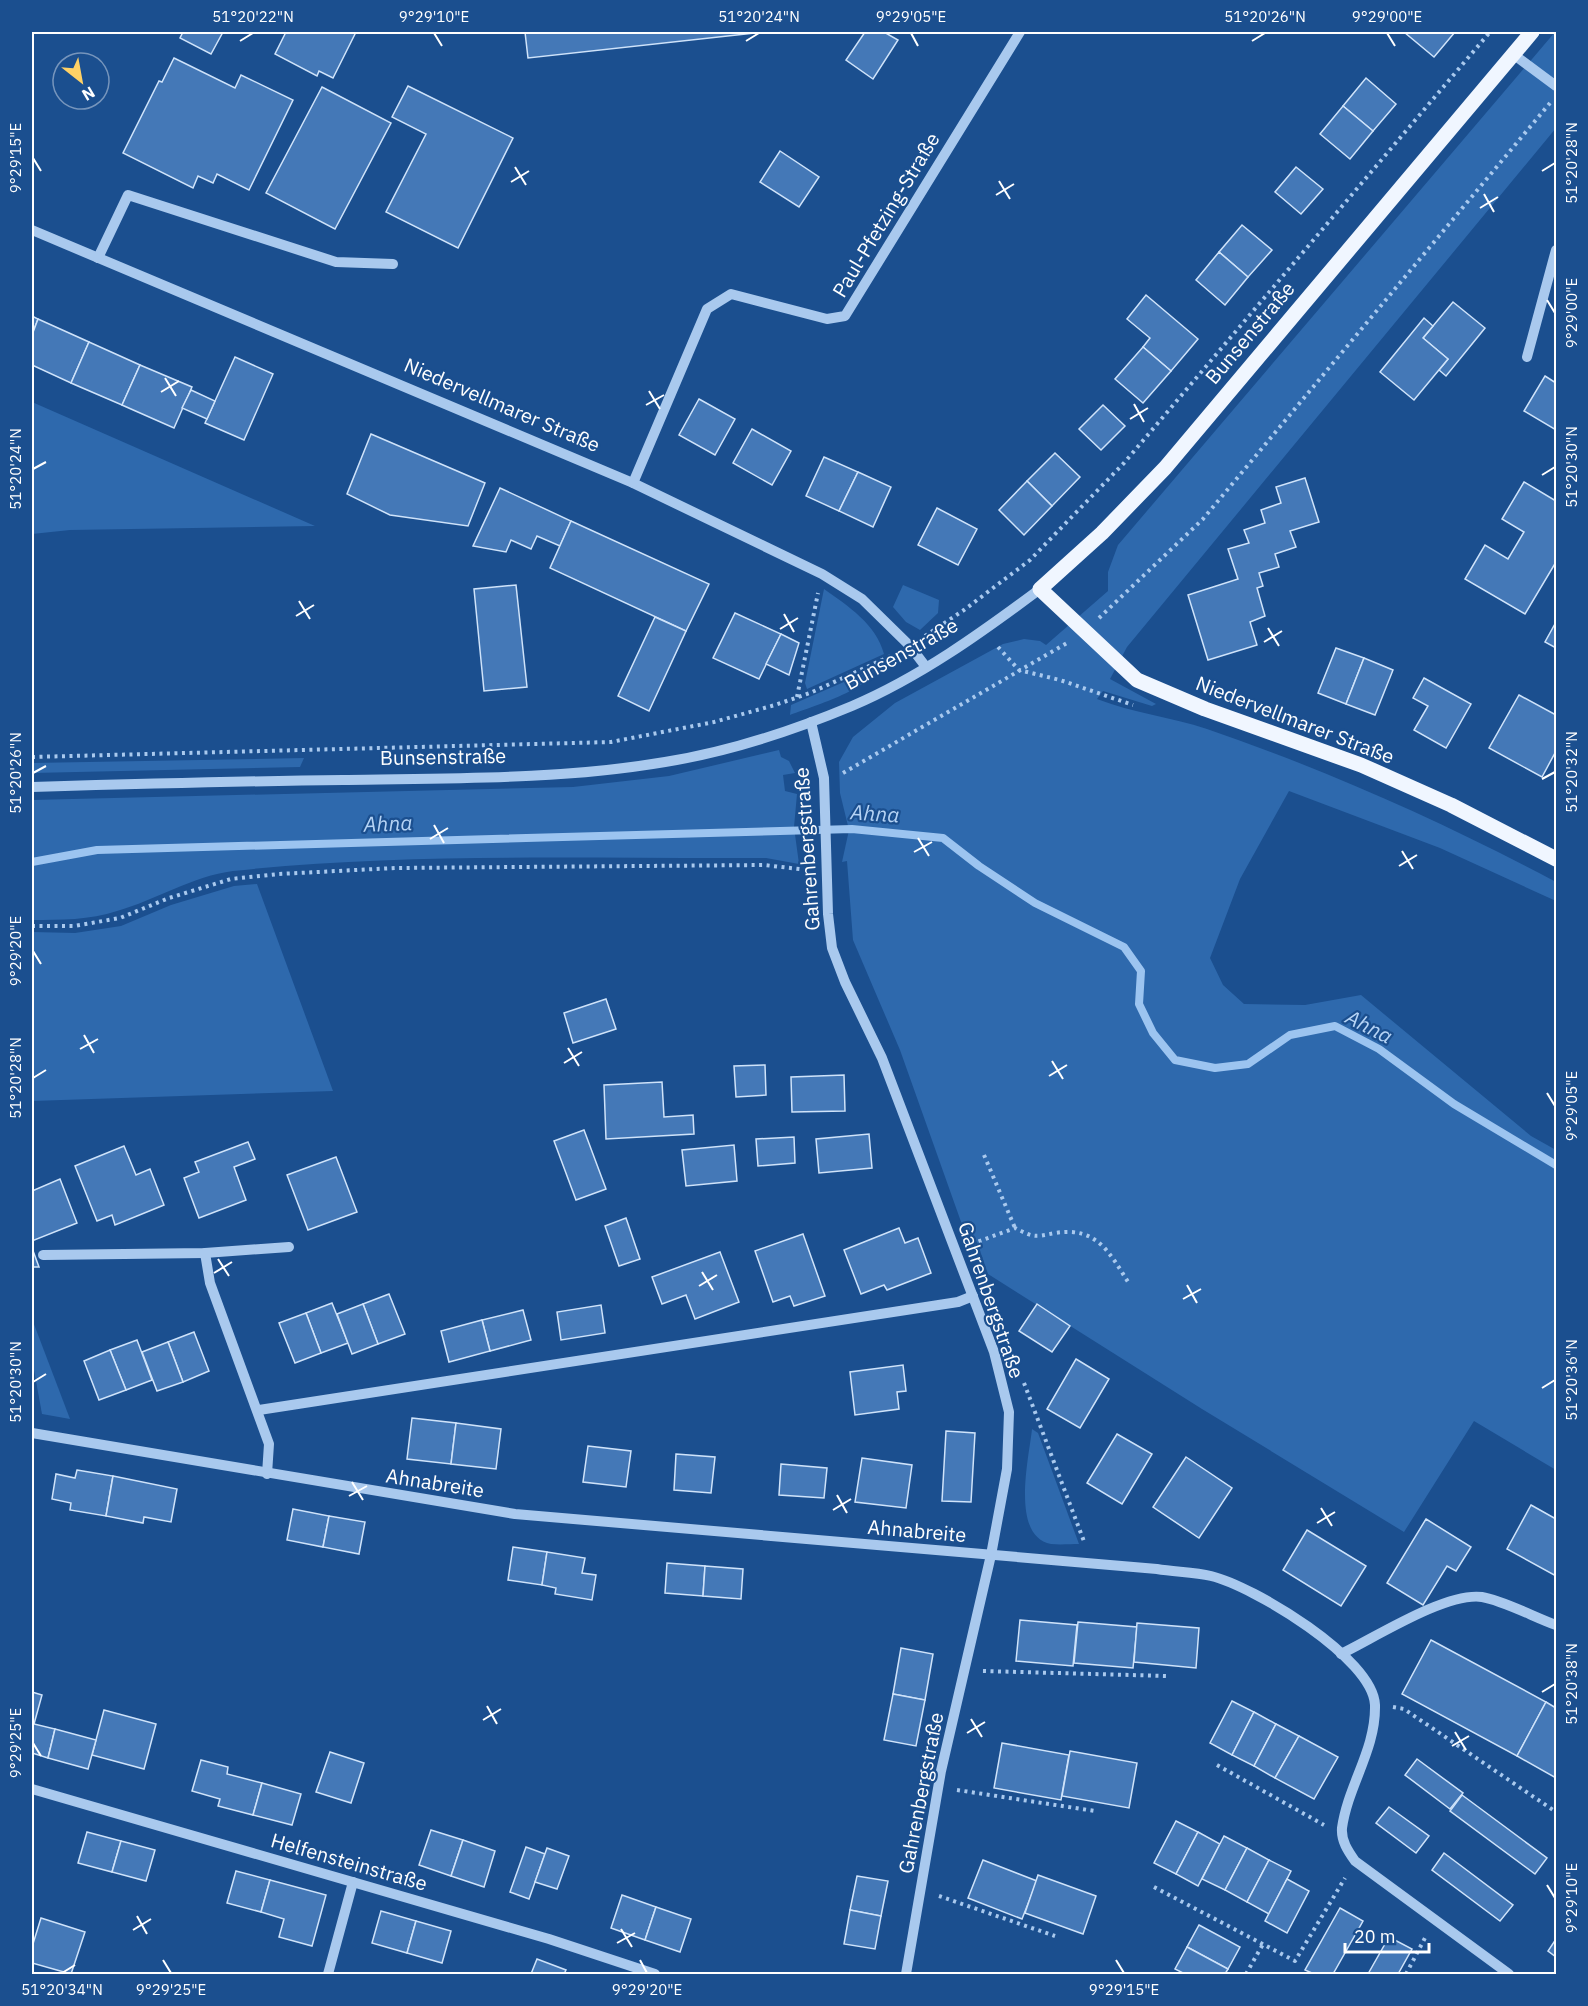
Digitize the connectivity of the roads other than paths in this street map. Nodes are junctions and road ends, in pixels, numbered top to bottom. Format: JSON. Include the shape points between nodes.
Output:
{"nodes":[{"id":1,"x":1020,"y":32,"type":"edge"},
{"id":2,"x":1532,"y":32,"type":"edge"},
{"id":3,"x":1513,"y":54,"type":"junction"},
{"id":4,"x":1557,"y":86,"type":"edge"},
{"id":5,"x":32,"y":230,"type":"edge"},
{"id":6,"x":1557,"y":250,"type":"edge"},
{"id":7,"x":98,"y":258,"type":"junction"},
{"id":8,"x":393,"y":264,"type":"dead end"},
{"id":9,"x":1527,"y":357,"type":"dead end"},
{"id":10,"x":633,"y":483,"type":"junction"},
{"id":11,"x":1040,"y":589,"type":"junction"},
{"id":12,"x":926,"y":667,"type":"junction"},
{"id":13,"x":811,"y":723,"type":"junction"},
{"id":14,"x":32,"y":787,"type":"edge"},
{"id":15,"x":1557,"y":859,"type":"edge"},
{"id":16,"x":289,"y":1247,"type":"dead end"},
{"id":17,"x":206,"y":1253,"type":"junction"},
{"id":18,"x":43,"y":1255,"type":"dead end"},
{"id":19,"x":973,"y":1296,"type":"junction"},
{"id":20,"x":259,"y":1410,"type":"junction"},
{"id":21,"x":32,"y":1433,"type":"edge"},
{"id":22,"x":267,"y":1474,"type":"junction"},
{"id":23,"x":991,"y":1555,"type":"junction"},
{"id":24,"x":1557,"y":1625,"type":"edge"},
{"id":25,"x":1341,"y":1654,"type":"junction"},
{"id":26,"x":32,"y":1789,"type":"edge"},
{"id":27,"x":353,"y":1882,"type":"junction"},
{"id":28,"x":328,"y":1974,"type":"edge"},
{"id":29,"x":655,"y":1974,"type":"edge"},
{"id":30,"x":906,"y":1974,"type":"edge"},
{"id":31,"x":1509,"y":1974,"type":"edge"}],
"edges":[{"from":1,"to":10,"type":"street","name":"Paul-Pfetzing-Straße","via":[[845,316],[827,319],[731,294],[707,309]]},
{"from":2,"to":3,"type":"main road","name":"Bunsenstraße"},
{"from":3,"to":4,"type":"street"},
{"from":3,"to":11,"type":"main road","name":"Bunsenstraße","via":[[1165,468]]},
{"from":5,"to":7,"type":"street","name":"Niedervellmarer Straße"},
{"from":6,"to":9,"type":"street"},
{"from":7,"to":8,"type":"street","via":[[128,195],[336,262]]},
{"from":7,"to":10,"type":"street","name":"Niedervellmarer Straße"},
{"from":10,"to":12,"type":"street","name":"Niedervellmarer Straße","via":[[822,574],[862,600]]},
{"from":11,"to":12,"type":"street","name":"Bunsenstraße"},
{"from":11,"to":15,"type":"main road","name":"Niedervellmarer Straße","via":[[1137,680],[1360,765],[1451,805]]},
{"from":12,"to":13,"type":"street","name":"Bunsenstraße","via":[[855,705]]},
{"from":13,"to":14,"type":"street","name":"Bunsenstraße","via":[[665,762],[572,774]]},
{"from":13,"to":19,"type":"street","name":"Gahrenbergstraße","via":[[824,778],[832,948],[882,1058]]},
{"from":16,"to":17,"type":"street"},
{"from":17,"to":18,"type":"street"},
{"from":17,"to":20,"type":"street","via":[[210,1283]]},
{"from":19,"to":20,"type":"street","via":[[958,1302]]},
{"from":19,"to":23,"type":"street","name":"Gahrenbergstraße","via":[[994,1352],[1009,1412],[1007,1469]]},
{"from":20,"to":22,"type":"street","via":[[269,1444]]},
{"from":21,"to":22,"type":"street","name":"Ahnabreite"},
{"from":22,"to":23,"type":"street","name":"Ahnabreite","via":[[515,1514]]},
{"from":23,"to":25,"type":"street","name":"Ahnabreite","via":[[1213,1577],[1270,1601]]},
{"from":23,"to":30,"type":"street","name":"Gahrenbergstraße","via":[[939,1787]]},
{"from":24,"to":25,"type":"street","via":[[1485,1598],[1467,1596]]},
{"from":25,"to":31,"type":"street","name":"Ahnabreite","via":[[1360,1672],[1375,1703],[1371,1746],[1342,1829],[1344,1844],[1355,1862]]},
{"from":26,"to":27,"type":"street","name":"Helfensteinstraße"},
{"from":27,"to":28,"type":"street"},
{"from":27,"to":29,"type":"street","name":"Helfensteinstraße","via":[[549,1938]]}]}
